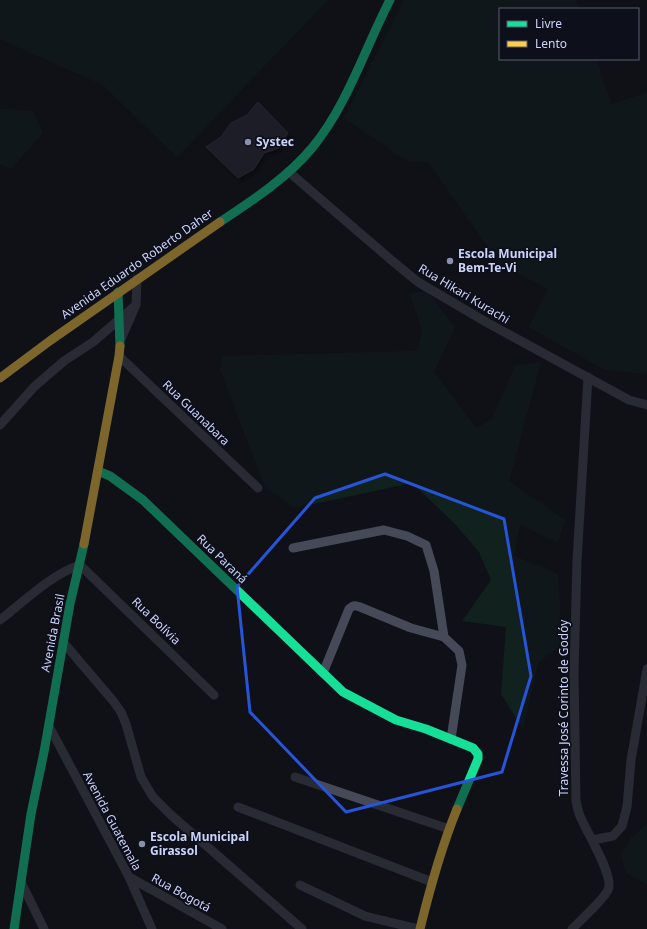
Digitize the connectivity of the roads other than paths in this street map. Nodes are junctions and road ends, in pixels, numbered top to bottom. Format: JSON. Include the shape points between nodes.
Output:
{"nodes":[{"id":1,"x":390,"y":0,"type":"edge"},
{"id":2,"x":289,"y":172,"type":"junction"},
{"id":3,"x":137,"y":279,"type":"junction"},
{"id":4,"x":118,"y":292,"type":"junction"},
{"id":5,"x":136,"y":305,"type":"junction"},
{"id":6,"x":118,"y":322,"type":"junction"},
{"id":7,"x":120,"y":342,"type":"junction"},
{"id":8,"x":119,"y":356,"type":"junction"},
{"id":9,"x":588,"y":377,"type":"junction"},
{"id":10,"x":0,"y":378,"type":"edge"},
{"id":11,"x":647,"y":405,"type":"edge"},
{"id":12,"x":0,"y":425,"type":"edge"},
{"id":13,"x":98,"y":470,"type":"junction"},
{"id":14,"x":258,"y":488,"type":"dead end"},
{"id":15,"x":293,"y":548,"type":"dead end"},
{"id":16,"x":80,"y":564,"type":"junction"},
{"id":17,"x":0,"y":620,"type":"edge"},
{"id":18,"x":444,"y":637,"type":"junction"},
{"id":19,"x":63,"y":642,"type":"junction"},
{"id":20,"x":647,"y":669,"type":"edge"},
{"id":21,"x":323,"y":673,"type":"junction"},
{"id":22,"x":214,"y":695,"type":"dead end"},
{"id":23,"x":49,"y":726,"type":"junction"},
{"id":24,"x":450,"y":739,"type":"junction"},
{"id":25,"x":295,"y":777,"type":"dead end"},
{"id":26,"x":238,"y":807,"type":"dead end"},
{"id":27,"x":449,"y":829,"type":"junction"},
{"id":28,"x":592,"y":840,"type":"junction"},
{"id":29,"x":129,"y":877,"type":"junction"},
{"id":30,"x":21,"y":882,"type":"junction"},
{"id":31,"x":432,"y":882,"type":"junction"},
{"id":32,"x":300,"y":885,"type":"dead end"},
{"id":33,"x":14,"y":929,"type":"edge"},
{"id":34,"x":44,"y":929,"type":"edge"},
{"id":35,"x":152,"y":929,"type":"edge"},
{"id":36,"x":222,"y":929,"type":"edge"},
{"id":37,"x":302,"y":929,"type":"edge"},
{"id":38,"x":420,"y":929,"type":"edge"},
{"id":39,"x":572,"y":929,"type":"edge"}],
"edges":[{"from":1,"to":2,"type":"street","name":"Avenida Eduardo Roberto Daher","via":[[335,114],[313,146]]},
{"from":2,"to":3,"type":"street","name":"Avenida Eduardo Roberto Daher"},
{"from":2,"to":9,"type":"street","name":"Rua Hikari Kurachi","via":[[418,282]]},
{"from":3,"to":4,"type":"street","name":"Avenida Eduardo Roberto Daher"},
{"from":3,"to":5,"type":"street","name":"Avenida Brasil"},
{"from":4,"to":6,"type":"street","name":"Avenida Brasil"},
{"from":4,"to":10,"type":"street","name":"Avenida Eduardo Roberto Daher"},
{"from":5,"to":6,"type":"street"},
{"from":5,"to":7,"type":"street","name":"Avenida Brasil"},
{"from":6,"to":7,"type":"street","name":"Avenida Brasil"},
{"from":6,"to":12,"type":"street","via":[[52,371]]},
{"from":7,"to":8,"type":"street","name":"Avenida Brasil"},
{"from":8,"to":13,"type":"street","name":"Avenida Brasil"},
{"from":8,"to":14,"type":"street","name":"Rua Guanabara"},
{"from":9,"to":11,"type":"street","name":"Rua Hikari Kurachi","via":[[629,400]]},
{"from":9,"to":28,"type":"street","name":"Travessa José Corinto de Godóy","via":[[577,561],[574,673],[576,801],[579,814]]},
{"from":13,"to":16,"type":"street","name":"Avenida Brasil"},
{"from":13,"to":21,"type":"street","name":"Rua Paraná","via":[[144,500]]},
{"from":15,"to":18,"type":"street","via":[[384,530],[407,536],[426,545],[434,571]]},
{"from":16,"to":17,"type":"street","via":[[58,574]]},
{"from":16,"to":19,"type":"street","name":"Avenida Brasil"},
{"from":16,"to":22,"type":"street","name":"Rua Bolívia"},
{"from":18,"to":21,"type":"street","via":[[411,628],[356,605],[352,606]]},
{"from":18,"to":24,"type":"street","via":[[458,651],[462,665]]},
{"from":19,"to":23,"type":"street","name":"Avenida Brasil"},
{"from":19,"to":37,"type":"street","via":[[121,712],[141,777],[153,797],[171,816]]},
{"from":20,"to":28,"type":"street","via":[[631,760],[627,808],[622,826],[613,836]]},
{"from":21,"to":24,"type":"street","name":"Rua Paraná","via":[[344,692],[369,707],[396,720]]},
{"from":23,"to":29,"type":"street","name":"Avenida Guatemala"},
{"from":23,"to":30,"type":"street","name":"Avenida Brasil","via":[[31,814]]},
{"from":24,"to":27,"type":"street","name":"Rua Paraná","via":[[473,748],[478,754],[478,759]]},
{"from":25,"to":27,"type":"street"},
{"from":26,"to":31,"type":"street"},
{"from":27,"to":31,"type":"street","name":"Rua Paraná"},
{"from":28,"to":39,"type":"street","name":"Travessa José Corinto de Godóy","via":[[610,882],[608,890]]},
{"from":29,"to":35,"type":"street","name":"Avenida Guatemala"},
{"from":29,"to":36,"type":"street","name":"Rua Bogotá"},
{"from":30,"to":33,"type":"street","name":"Avenida Brasil"},
{"from":30,"to":34,"type":"street"},
{"from":31,"to":38,"type":"street","name":"Rua Paraná"},
{"from":32,"to":38,"type":"street","via":[[365,916]]}]}
